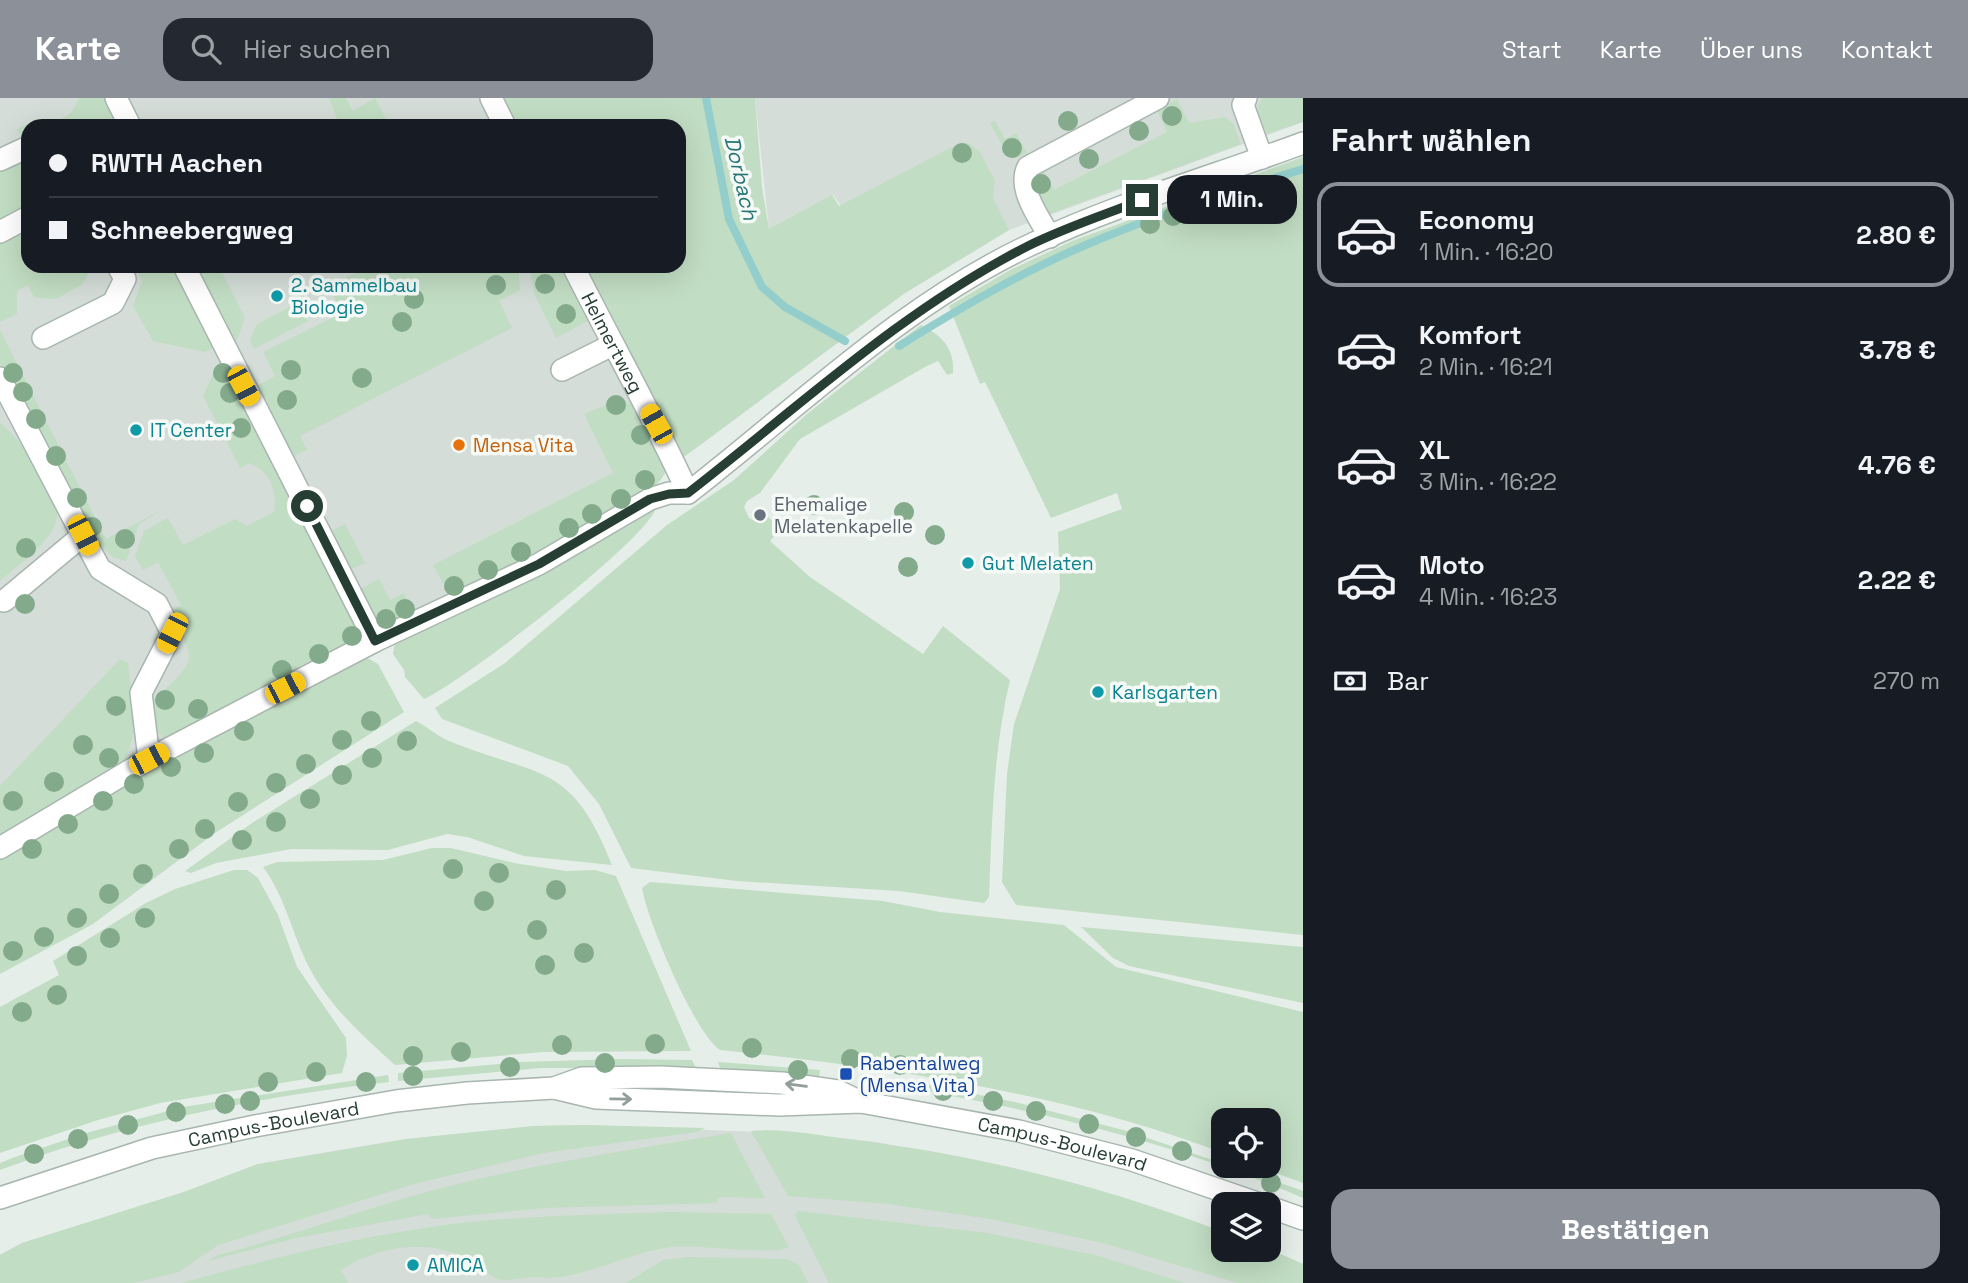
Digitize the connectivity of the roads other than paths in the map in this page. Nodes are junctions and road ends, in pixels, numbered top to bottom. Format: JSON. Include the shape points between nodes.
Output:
{"nodes":[{"id":1,"x":116,"y":98,"type":"edge"},
{"id":2,"x":491,"y":98,"type":"edge"},
{"id":3,"x":1158,"y":98,"type":"edge"},
{"id":4,"x":1239,"y":100,"type":"edge"},
{"id":5,"x":126,"y":119,"type":"edge"},
{"id":6,"x":502,"y":119,"type":"edge"},
{"id":7,"x":1303,"y":143,"type":"edge"},
{"id":8,"x":21,"y":150,"type":"edge"},
{"id":9,"x":1262,"y":158,"type":"junction"},
{"id":10,"x":0,"y":160,"type":"edge"},
{"id":11,"x":21,"y":221,"type":"edge"},
{"id":12,"x":0,"y":232,"type":"edge"},
{"id":13,"x":1050,"y":237,"type":"junction"},
{"id":14,"x":122,"y":273,"type":"edge"},
{"id":15,"x":188,"y":273,"type":"edge"},
{"id":16,"x":576,"y":273,"type":"edge"},
{"id":17,"x":43,"y":338,"type":"dead end"},
{"id":18,"x":612,"y":345,"type":"junction"},
{"id":19,"x":562,"y":370,"type":"dead end"},
{"id":20,"x":2,"y":387,"type":"edge"},
{"id":21,"x":688,"y":493,"type":"junction"},
{"id":22,"x":83,"y":535,"type":"junction"},
{"id":23,"x":4,"y":601,"type":"dead end"},
{"id":24,"x":375,"y":641,"type":"junction"},
{"id":25,"x":149,"y":759,"type":"junction"},
{"id":26,"x":0,"y":848,"type":"edge"},
{"id":27,"x":1224,"y":1192,"type":"edge"},
{"id":28,"x":0,"y":1198,"type":"edge"},
{"id":29,"x":1281,"y":1212,"type":"edge"},
{"id":30,"x":1281,"y":1214,"type":"edge"},
{"id":31,"x":1303,"y":1219,"type":"edge"},
{"id":32,"x":1303,"y":1225,"type":"edge"}],
"edges":[{"from":1,"to":5,"type":"street"},
{"from":2,"to":6,"type":"street"},
{"from":3,"to":13,"type":"street","via":[[1028,167],[1026,188]]},
{"from":4,"to":9,"type":"street"},
{"from":7,"to":9,"type":"street"},
{"from":8,"to":10,"type":"street"},
{"from":9,"to":13,"type":"street"},
{"from":11,"to":12,"type":"street"},
{"from":13,"to":21,"type":"street","via":[[926,307],[835,372]]},
{"from":14,"to":17,"type":"street","via":[[125,279],[113,303]]},
{"from":15,"to":24,"type":"street"},
{"from":16,"to":18,"type":"street","name":"Helmertweg"},
{"from":18,"to":19,"type":"street"},
{"from":18,"to":21,"type":"street","name":"Helmertweg"},
{"from":20,"to":22,"type":"street"},
{"from":21,"to":24,"type":"street","via":[[650,499],[539,564]]},
{"from":22,"to":23,"type":"street"},
{"from":22,"to":25,"type":"street","via":[[100,569],[157,604],[172,633],[141,693]]},
{"from":24,"to":25,"type":"street"},
{"from":25,"to":26,"type":"street"},
{"from":27,"to":28,"type":"street","name":"Campus-Boulevard","via":[[1132,1160],[1019,1131],[861,1102],[838,1091],[714,1079],[582,1078],[554,1088],[396,1101],[152,1147]]},
{"from":29,"to":31,"type":"street","name":"Campus-Boulevard"},
{"from":30,"to":32,"type":"street","name":"Campus-Boulevard"}]}
